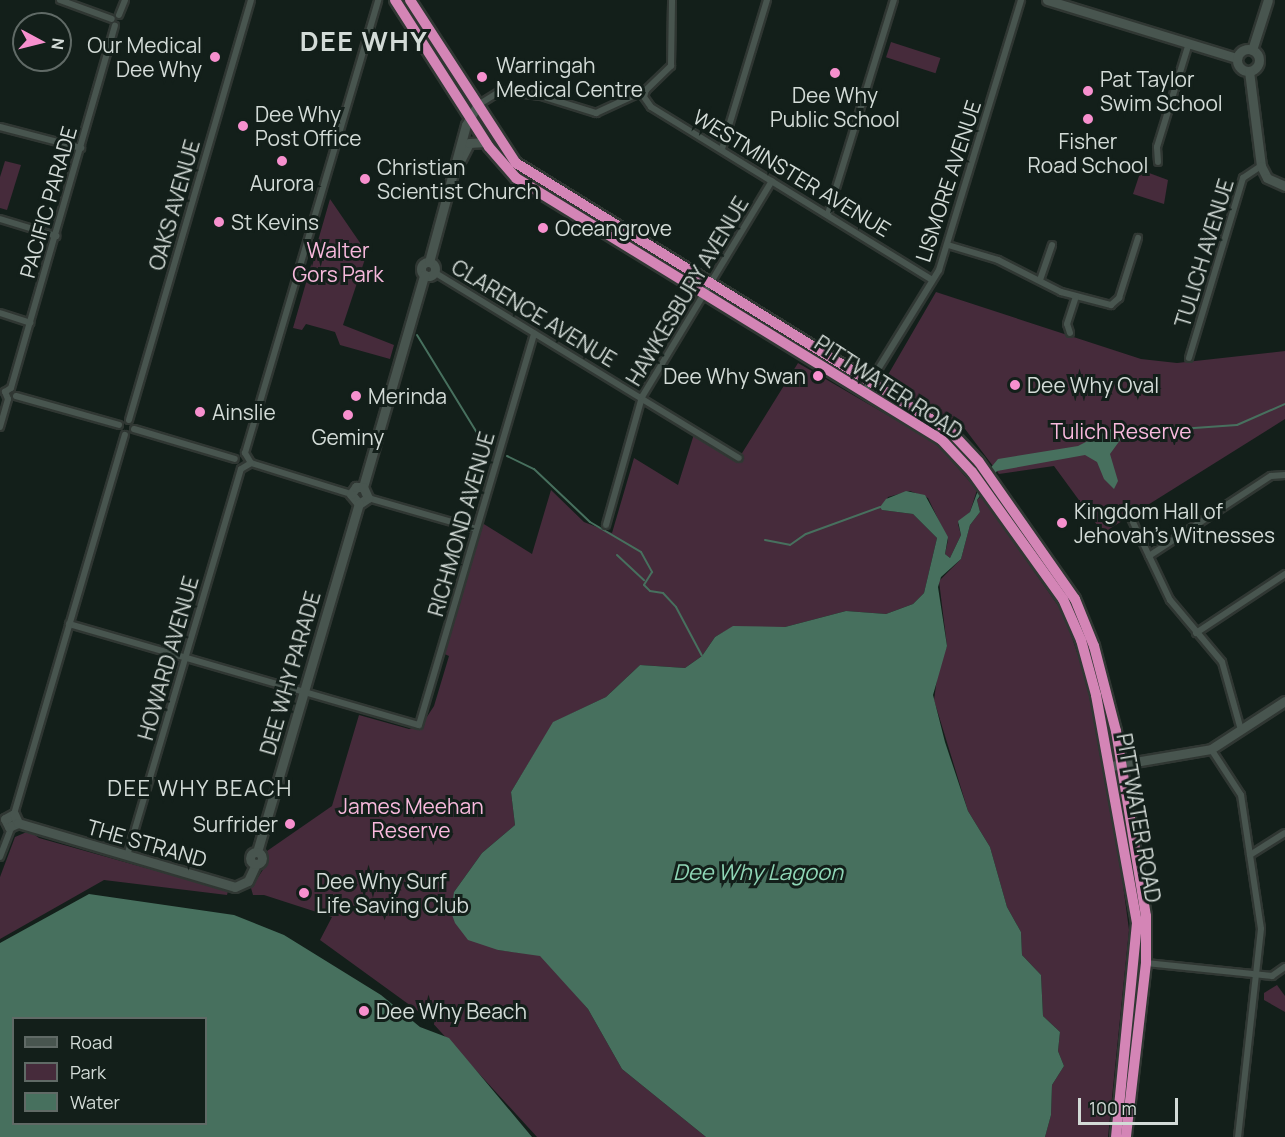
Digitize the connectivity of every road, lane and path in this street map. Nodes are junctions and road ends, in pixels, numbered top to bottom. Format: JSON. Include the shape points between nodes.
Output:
{"nodes":[{"id":1,"x":60,"y":0,"type":"edge"},
{"id":2,"x":125,"y":0,"type":"edge"},
{"id":3,"x":251,"y":0,"type":"edge"},
{"id":4,"x":378,"y":0,"type":"edge"},
{"id":5,"x":395,"y":0,"type":"edge"},
{"id":6,"x":410,"y":0,"type":"edge"},
{"id":7,"x":672,"y":0,"type":"edge"},
{"id":8,"x":767,"y":0,"type":"edge"},
{"id":9,"x":894,"y":0,"type":"edge"},
{"id":10,"x":1022,"y":0,"type":"edge"},
{"id":11,"x":1047,"y":0,"type":"edge"},
{"id":12,"x":1268,"y":0,"type":"edge"},
{"id":13,"x":119,"y":15,"type":"junction"},
{"id":14,"x":112,"y":19,"type":"junction"},
{"id":15,"x":115,"y":26,"type":"junction"},
{"id":16,"x":1189,"y":43,"type":"junction"},
{"id":17,"x":1252,"y":50,"type":"junction"},
{"id":18,"x":1237,"y":58,"type":"junction"},
{"id":19,"x":1249,"y":71,"type":"junction"},
{"id":20,"x":646,"y":90,"type":"junction"},
{"id":21,"x":477,"y":106,"type":"junction"},
{"id":22,"x":470,"y":117,"type":"junction"},
{"id":23,"x":0,"y":127,"type":"edge"},
{"id":24,"x":486,"y":142,"type":"junction"},
{"id":25,"x":81,"y":148,"type":"junction"},
{"id":26,"x":722,"y":149,"type":"junction"},
{"id":27,"x":1158,"y":162,"type":"dead end"},
{"id":28,"x":457,"y":164,"type":"junction"},
{"id":29,"x":1261,"y":166,"type":"junction"},
{"id":30,"x":772,"y":181,"type":"junction"},
{"id":31,"x":1285,"y":186,"type":"edge"},
{"id":32,"x":828,"y":214,"type":"junction"},
{"id":33,"x":0,"y":219,"type":"edge"},
{"id":34,"x":56,"y":236,"type":"junction"},
{"id":35,"x":1138,"y":238,"type":"dead end"},
{"id":36,"x":948,"y":245,"type":"junction"},
{"id":37,"x":1052,"y":245,"type":"dead end"},
{"id":38,"x":429,"y":262,"type":"junction"},
{"id":39,"x":434,"y":272,"type":"junction"},
{"id":40,"x":424,"y":275,"type":"junction"},
{"id":41,"x":932,"y":280,"type":"junction"},
{"id":42,"x":1040,"y":280,"type":"junction"},
{"id":43,"x":707,"y":288,"type":"junction"},
{"id":44,"x":1076,"y":297,"type":"junction"},
{"id":45,"x":0,"y":313,"type":"edge"},
{"id":46,"x":30,"y":323,"type":"junction"},
{"id":47,"x":1070,"y":333,"type":"dead end"},
{"id":48,"x":534,"y":334,"type":"junction"},
{"id":49,"x":1189,"y":358,"type":"dead end"},
{"id":50,"x":871,"y":381,"type":"junction"},
{"id":51,"x":11,"y":388,"type":"junction"},
{"id":52,"x":864,"y":392,"type":"junction"},
{"id":53,"x":16,"y":396,"type":"junction"},
{"id":54,"x":642,"y":397,"type":"junction"},
{"id":55,"x":8,"y":399,"type":"junction"},
{"id":56,"x":129,"y":420,"type":"junction"},
{"id":57,"x":119,"y":425,"type":"junction"},
{"id":58,"x":0,"y":427,"type":"edge"},
{"id":59,"x":134,"y":429,"type":"junction"},
{"id":60,"x":125,"y":435,"type":"junction"},
{"id":61,"x":245,"y":453,"type":"junction"},
{"id":62,"x":739,"y":458,"type":"dead end"},
{"id":63,"x":235,"y":459,"type":"junction"},
{"id":64,"x":251,"y":463,"type":"junction"},
{"id":65,"x":241,"y":469,"type":"junction"},
{"id":66,"x":1285,"y":475,"type":"edge"},
{"id":67,"x":363,"y":487,"type":"junction"},
{"id":68,"x":351,"y":494,"type":"junction"},
{"id":69,"x":368,"y":498,"type":"junction"},
{"id":70,"x":359,"y":504,"type":"junction"},
{"id":71,"x":1131,"y":518,"type":"dead end"},
{"id":72,"x":606,"y":525,"type":"dead end"},
{"id":73,"x":476,"y":529,"type":"junction"},
{"id":74,"x":1149,"y":556,"type":"junction"},
{"id":75,"x":1285,"y":574,"type":"edge"},
{"id":76,"x":69,"y":624,"type":"junction"},
{"id":77,"x":1196,"y":633,"type":"junction"},
{"id":78,"x":186,"y":657,"type":"junction"},
{"id":79,"x":303,"y":691,"type":"junction"},
{"id":80,"x":1285,"y":700,"type":"edge"},
{"id":81,"x":1241,"y":730,"type":"junction"},
{"id":82,"x":1211,"y":749,"type":"junction"},
{"id":83,"x":1117,"y":765,"type":"junction"},
{"id":84,"x":10,"y":820,"type":"edge"},
{"id":85,"x":1285,"y":833,"type":"edge"},
{"id":86,"x":1251,"y":855,"type":"junction"},
{"id":87,"x":0,"y":857,"type":"edge"},
{"id":88,"x":127,"y":857,"type":"junction"},
{"id":89,"x":255,"y":864,"type":"joint"},
{"id":90,"x":1146,"y":963,"type":"junction"},
{"id":91,"x":1285,"y":967,"type":"edge"},
{"id":92,"x":1257,"y":975,"type":"junction"},
{"id":93,"x":1116,"y":1137,"type":"edge"},
{"id":94,"x":1126,"y":1137,"type":"edge"},
{"id":95,"x":1238,"y":1137,"type":"edge"}],
"edges":[{"from":1,"to":14,"type":"street"},
{"from":2,"to":13,"type":"street"},
{"from":3,"to":56,"type":"street","name":"OAKS AVENUE"},
{"from":4,"to":61,"type":"street"},
{"from":5,"to":22,"type":"highway","name":"PITTWATER ROAD"},
{"from":6,"to":21,"type":"highway","name":"PITTWATER ROAD"},
{"from":7,"to":20,"type":"street","via":[[671,66],[667,74]]},
{"from":8,"to":26,"type":"street"},
{"from":9,"to":32,"type":"street"},
{"from":10,"to":36,"type":"street","name":"LISMORE AVENUE"},
{"from":11,"to":16,"type":"main road"},
{"from":12,"to":17,"type":"main road"},
{"from":13,"to":14,"type":"street"},
{"from":13,"to":15,"type":"street","name":"PACIFIC PARADE","via":[[122,21]]},
{"from":14,"to":15,"type":"street"},
{"from":15,"to":25,"type":"street","name":"PACIFIC PARADE"},
{"from":16,"to":18,"type":"main road"},
{"from":16,"to":27,"type":"street","via":[[1156,147]]},
{"from":17,"to":18,"type":"main road","via":[[1241,51]]},
{"from":17,"to":19,"type":"main road","via":[[1259,62]]},
{"from":18,"to":19,"type":"main road","via":[[1240,68]]},
{"from":19,"to":29,"type":"main road"},
{"from":20,"to":21,"type":"street","via":[[596,113],[541,96],[500,91]]},
{"from":20,"to":26,"type":"street","name":"WESTMINSTER AVENUE","via":[[644,97],[651,107]]},
{"from":21,"to":22,"type":"main road"},
{"from":21,"to":43,"type":"highway","name":"PITTWATER ROAD","via":[[522,168]]},
{"from":22,"to":24,"type":"highway","name":"PITTWATER ROAD"},
{"from":22,"to":28,"type":"main road"},
{"from":23,"to":25,"type":"street"},
{"from":24,"to":28,"type":"main road","via":[[469,143]]},
{"from":24,"to":43,"type":"highway","name":"PITTWATER ROAD","via":[[522,183]]},
{"from":25,"to":34,"type":"street","name":"PACIFIC PARADE"},
{"from":26,"to":30,"type":"street","name":"WESTMINSTER AVENUE"},
{"from":28,"to":38,"type":"main road"},
{"from":29,"to":31,"type":"main road","via":[[1268,178]]},
{"from":29,"to":49,"type":"street","name":"TULICH AVENUE","via":[[1243,178]]},
{"from":30,"to":32,"type":"street","name":"WESTMINSTER AVENUE"},
{"from":30,"to":43,"type":"street","name":"HAWKESBURY AVENUE"},
{"from":32,"to":41,"type":"street","name":"WESTMINSTER AVENUE"},
{"from":33,"to":34,"type":"street"},
{"from":34,"to":46,"type":"street","name":"PACIFIC PARADE"},
{"from":35,"to":44,"type":"street","via":[[1119,298],[1111,305]]},
{"from":36,"to":41,"type":"street","name":"LISMORE AVENUE"},
{"from":36,"to":42,"type":"street","via":[[998,260]]},
{"from":37,"to":42,"type":"street"},
{"from":38,"to":39,"type":"main road"},
{"from":38,"to":40,"type":"main road","via":[[421,267]]},
{"from":39,"to":40,"type":"main road"},
{"from":39,"to":48,"type":"street","name":"CLARENCE AVENUE"},
{"from":40,"to":67,"type":"main road"},
{"from":41,"to":50,"type":"street","name":"LISMORE AVENUE"},
{"from":42,"to":44,"type":"street"},
{"from":43,"to":50,"type":"highway","name":"PITTWATER ROAD"},
{"from":43,"to":52,"type":"highway","name":"PITTWATER ROAD"},
{"from":43,"to":54,"type":"street","name":"HAWKESBURY AVENUE"},
{"from":44,"to":47,"type":"street","via":[[1067,324]]},
{"from":45,"to":46,"type":"street"},
{"from":46,"to":51,"type":"street","name":"PACIFIC PARADE"},
{"from":48,"to":54,"type":"street","name":"CLARENCE AVENUE"},
{"from":48,"to":73,"type":"street","name":"RICHMOND AVENUE"},
{"from":50,"to":52,"type":"street","name":"LISMORE AVENUE"},
{"from":50,"to":83,"type":"highway","name":"PITTWATER ROAD","via":[[950,431],[979,462],[1079,608],[1097,657]]},
{"from":51,"to":53,"type":"street"},
{"from":51,"to":55,"type":"street","name":"PACIFIC PARADE","via":[[5,392]]},
{"from":52,"to":83,"type":"highway","name":"PITTWATER ROAD","via":[[941,439],[972,472],[1070,612]]},
{"from":53,"to":55,"type":"street"},
{"from":53,"to":57,"type":"street"},
{"from":54,"to":62,"type":"street","name":"CLARENCE AVENUE"},
{"from":54,"to":72,"type":"street","name":"HAWKESBURY AVENUE"},
{"from":55,"to":58,"type":"street"},
{"from":56,"to":57,"type":"street"},
{"from":56,"to":59,"type":"street"},
{"from":57,"to":60,"type":"street"},
{"from":59,"to":60,"type":"street"},
{"from":59,"to":63,"type":"street"},
{"from":60,"to":76,"type":"street"},
{"from":61,"to":63,"type":"street"},
{"from":61,"to":64,"type":"street"},
{"from":63,"to":65,"type":"street"},
{"from":64,"to":65,"type":"street"},
{"from":64,"to":68,"type":"street"},
{"from":65,"to":78,"type":"street","name":"HOWARD AVENUE"},
{"from":66,"to":74,"type":"street","via":[[1272,477]]},
{"from":67,"to":68,"type":"main road","via":[[357,487]]},
{"from":67,"to":69,"type":"main road"},
{"from":68,"to":70,"type":"main road"},
{"from":69,"to":70,"type":"main road"},
{"from":69,"to":73,"type":"street"},
{"from":70,"to":79,"type":"main road","name":"DEE WHY PARADE"},
{"from":71,"to":74,"type":"street"},
{"from":73,"to":79,"type":"street","name":"RICHMOND AVENUE","via":[[419,724]]},
{"from":74,"to":77,"type":"street","via":[[1170,600]]},
{"from":75,"to":77,"type":"street"},
{"from":76,"to":78,"type":"street"},
{"from":76,"to":84,"type":"street"},
{"from":77,"to":81,"type":"street","via":[[1222,662]]},
{"from":78,"to":79,"type":"street"},
{"from":78,"to":88,"type":"street","name":"HOWARD AVENUE"},
{"from":79,"to":89,"type":"main road","name":"DEE WHY PARADE","via":[[257,852],[250,858]]},
{"from":80,"to":81,"type":"main road"},
{"from":81,"to":82,"type":"main road"},
{"from":82,"to":83,"type":"main road"},
{"from":82,"to":86,"type":"street","via":[[1241,795]]},
{"from":83,"to":90,"type":"highway","name":"PITTWATER ROAD","via":[[1146,916]]},
{"from":83,"to":93,"type":"highway","name":"PITTWATER ROAD","via":[[1137,934]]},
{"from":84,"to":87,"type":"street"},
{"from":84,"to":88,"type":"main road","name":"THE STRAND"},
{"from":85,"to":86,"type":"street"},
{"from":86,"to":92,"type":"street","via":[[1261,929]]},
{"from":88,"to":89,"type":"main road","name":"THE STRAND","via":[[235,887],[248,881]]},
{"from":90,"to":92,"type":"street"},
{"from":90,"to":94,"type":"highway","name":"PITTWATER ROAD"},
{"from":91,"to":92,"type":"street","via":[[1272,976]]},
{"from":92,"to":95,"type":"street"}]}
